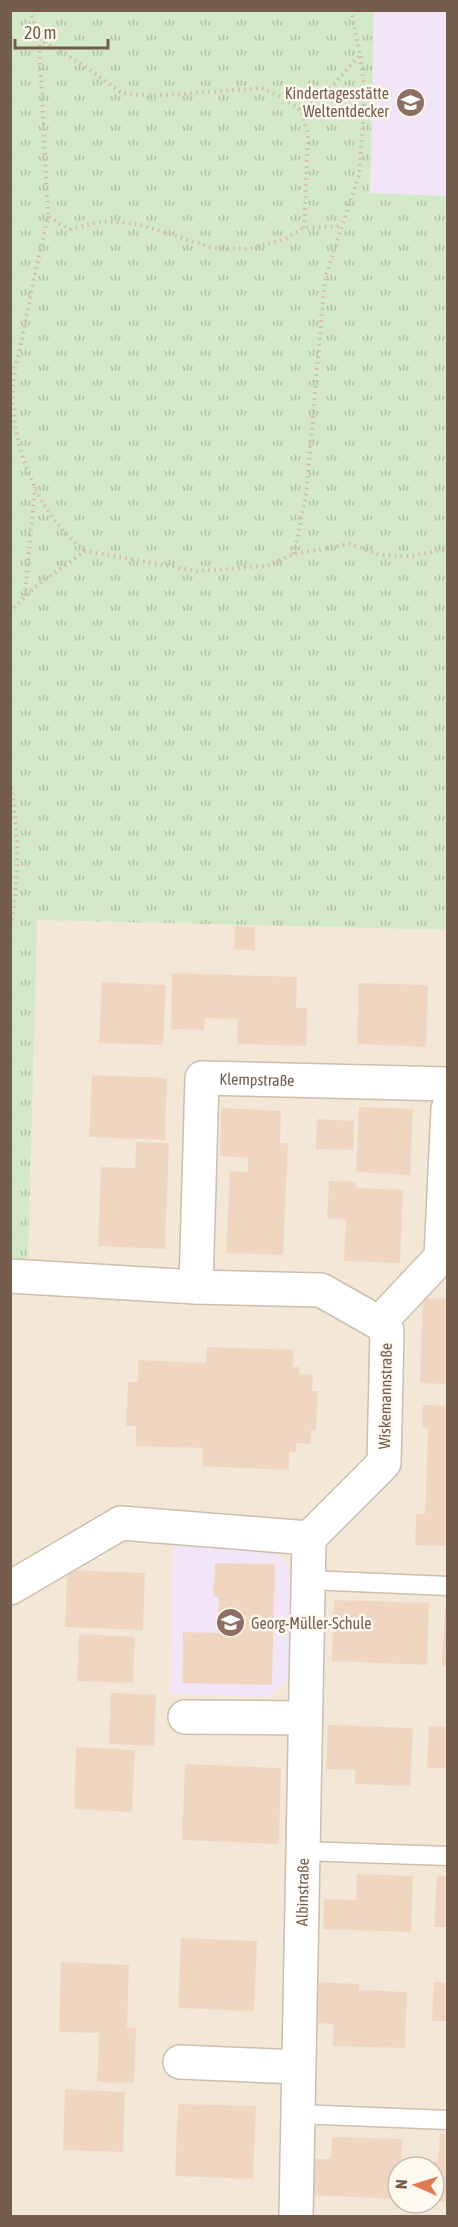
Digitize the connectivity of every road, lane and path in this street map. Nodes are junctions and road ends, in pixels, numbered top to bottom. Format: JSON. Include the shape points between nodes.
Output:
{"nodes":[{"id":1,"x":30,"y":10,"type":"edge"},
{"id":2,"x":351,"y":10,"type":"edge"},
{"id":3,"x":39,"y":39,"type":"junction"},
{"id":4,"x":360,"y":55,"type":"junction"},
{"id":5,"x":301,"y":110,"type":"junction"},
{"id":6,"x":48,"y":217,"type":"junction"},
{"id":7,"x":342,"y":226,"type":"junction"},
{"id":8,"x":304,"y":228,"type":"junction"},
{"id":9,"x":35,"y":486,"type":"junction"},
{"id":10,"x":447,"y":549,"type":"edge"},
{"id":11,"x":85,"y":551,"type":"junction"},
{"id":12,"x":294,"y":554,"type":"junction"},
{"id":13,"x":25,"y":597,"type":"junction"},
{"id":14,"x":10,"y":612,"type":"edge"},
{"id":15,"x":10,"y":781,"type":"edge"},
{"id":16,"x":10,"y":929,"type":"edge"},
{"id":17,"x":447,"y":1084,"type":"edge"},
{"id":18,"x":447,"y":1108,"type":"edge"},
{"id":19,"x":10,"y":1276,"type":"edge"},
{"id":20,"x":196,"y":1287,"type":"junction"},
{"id":21,"x":379,"y":1323,"type":"junction"},
{"id":22,"x":309,"y":1538,"type":"junction"},
{"id":23,"x":308,"y":1580,"type":"junction"},
{"id":24,"x":447,"y":1586,"type":"edge"},
{"id":25,"x":10,"y":1588,"type":"edge"},
{"id":26,"x":185,"y":1717,"type":"dead end"},
{"id":27,"x":305,"y":1718,"type":"junction"},
{"id":28,"x":303,"y":1851,"type":"junction"},
{"id":29,"x":447,"y":1856,"type":"edge"},
{"id":30,"x":180,"y":2062,"type":"dead end"},
{"id":31,"x":298,"y":2067,"type":"junction"},
{"id":32,"x":297,"y":2114,"type":"junction"},
{"id":33,"x":447,"y":2120,"type":"edge"},
{"id":34,"x":296,"y":2217,"type":"edge"}],
"edges":[{"from":1,"to":3,"type":"path"},
{"from":2,"to":4,"type":"path"},
{"from":3,"to":5,"type":"path","via":[[122,93],[154,96],[261,88]]},
{"from":3,"to":6,"type":"path"},
{"from":4,"to":5,"type":"path","via":[[325,94]]},
{"from":4,"to":7,"type":"path","via":[[364,95],[359,175]]},
{"from":5,"to":8,"type":"path","via":[[308,134]]},
{"from":6,"to":8,"type":"path","via":[[70,229],[103,221],[138,224],[214,248],[247,249],[285,239]]},
{"from":6,"to":9,"type":"path","via":[[13,384],[16,428]]},
{"from":7,"to":8,"type":"path"},
{"from":7,"to":12,"type":"path","via":[[325,278],[306,496]]},
{"from":9,"to":11,"type":"path","via":[[47,511]]},
{"from":9,"to":13,"type":"path"},
{"from":10,"to":12,"type":"path","via":[[411,556],[380,555],[350,544]]},
{"from":11,"to":12,"type":"path","via":[[197,571],[266,566]]},
{"from":11,"to":13,"type":"path"},
{"from":13,"to":14,"type":"path"},
{"from":15,"to":16,"type":"path","via":[[19,844]]},
{"from":17,"to":20,"type":"street","name":"Klempstraße","via":[[202,1078]]},
{"from":18,"to":21,"type":"street","via":[[441,1257]]},
{"from":19,"to":20,"type":"street","name":"Wiskemannstraße"},
{"from":20,"to":21,"type":"street","name":"Wiskemannstraße","via":[[321,1290]]},
{"from":21,"to":22,"type":"street","name":"Wiskemannstraße","via":[[387,1331],[384,1464]]},
{"from":22,"to":23,"type":"street","name":"Albinstraße"},
{"from":22,"to":25,"type":"street","via":[[121,1523]]},
{"from":23,"to":24,"type":"lane"},
{"from":23,"to":27,"type":"street","name":"Albinstraße"},
{"from":26,"to":27,"type":"street"},
{"from":27,"to":28,"type":"street","name":"Albinstraße"},
{"from":28,"to":29,"type":"lane"},
{"from":28,"to":31,"type":"street","name":"Albinstraße"},
{"from":30,"to":31,"type":"street"},
{"from":31,"to":32,"type":"street","name":"Albinstraße"},
{"from":32,"to":33,"type":"lane"},
{"from":32,"to":34,"type":"street","name":"Albinstraße"}]}
